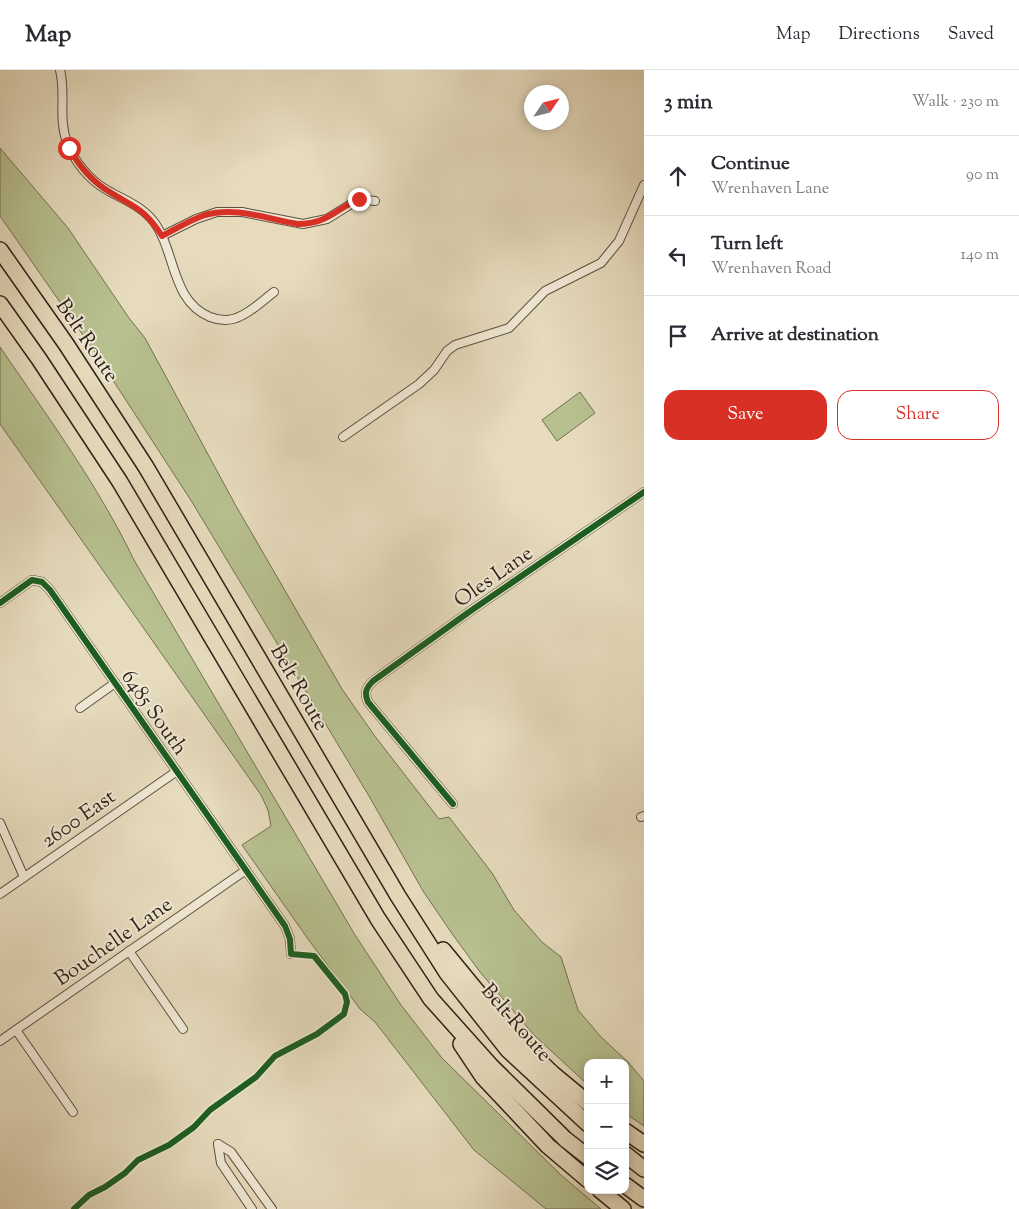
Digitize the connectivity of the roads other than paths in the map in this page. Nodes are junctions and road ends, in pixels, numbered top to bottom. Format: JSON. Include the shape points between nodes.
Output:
{"nodes":[{"id":1,"x":60,"y":70,"type":"edge"},
{"id":2,"x":644,"y":185,"type":"edge"},
{"id":3,"x":375,"y":201,"type":"dead end"},
{"id":4,"x":162,"y":236,"type":"junction"},
{"id":5,"x":0,"y":250,"type":"edge"},
{"id":6,"x":274,"y":292,"type":"dead end"},
{"id":7,"x":0,"y":304,"type":"edge"},
{"id":8,"x":343,"y":437,"type":"dead end"},
{"id":9,"x":644,"y":492,"type":"edge"},
{"id":10,"x":0,"y":602,"type":"edge"},
{"id":11,"x":115,"y":683,"type":"junction"},
{"id":12,"x":80,"y":708,"type":"dead end"},
{"id":13,"x":177,"y":771,"type":"junction"},
{"id":14,"x":453,"y":804,"type":"dead end"},
{"id":15,"x":0,"y":823,"type":"edge"},
{"id":16,"x":246,"y":870,"type":"junction"},
{"id":17,"x":24,"y":877,"type":"junction"},
{"id":18,"x":0,"y":894,"type":"edge"},
{"id":19,"x":398,"y":896,"type":"junction"},
{"id":20,"x":129,"y":952,"type":"junction"},
{"id":21,"x":291,"y":954,"type":"dead end"},
{"id":22,"x":431,"y":999,"type":"junction"},
{"id":23,"x":183,"y":1029,"type":"dead end"},
{"id":24,"x":16,"y":1030,"type":"junction"},
{"id":25,"x":0,"y":1041,"type":"edge"},
{"id":26,"x":584,"y":1100,"type":"edge"},
{"id":27,"x":73,"y":1112,"type":"dead end"},
{"id":28,"x":584,"y":1120,"type":"edge"},
{"id":29,"x":629,"y":1134,"type":"edge"},
{"id":30,"x":644,"y":1144,"type":"edge"},
{"id":31,"x":584,"y":1154,"type":"edge"},
{"id":32,"x":629,"y":1157,"type":"edge"},
{"id":33,"x":644,"y":1169,"type":"edge"},
{"id":34,"x":584,"y":1177,"type":"edge"},
{"id":35,"x":629,"y":1188,"type":"edge"},
{"id":36,"x":605,"y":1194,"type":"edge"},
{"id":37,"x":644,"y":1199,"type":"edge"},
{"id":38,"x":252,"y":1209,"type":"edge"},
{"id":39,"x":272,"y":1209,"type":"edge"},
{"id":40,"x":623,"y":1209,"type":"edge"}],
"edges":[{"from":1,"to":4,"type":"street","via":[[63,127],[74,156],[98,184],[146,214]]},
{"from":2,"to":8,"type":"street","via":[[618,241],[601,263],[548,288],[509,328],[455,345],[419,384]]},
{"from":3,"to":4,"type":"street","via":[[359,199],[327,219],[302,224],[242,212],[217,212]]},
{"from":4,"to":6,"type":"street","via":[[181,288],[207,316],[232,319]]},
{"from":5,"to":19,"type":"highway","name":"Belt Route","via":[[146,467]]},
{"from":7,"to":22,"type":"highway","via":[[120,482],[378,919]]},
{"from":9,"to":14,"type":"street","name":"Oles Lane","via":[[373,681],[366,692],[368,702]]},
{"from":10,"to":11,"type":"street","name":"6485 South","via":[[32,580],[42,582]]},
{"from":11,"to":12,"type":"street"},
{"from":11,"to":13,"type":"street","name":"6485 South"},
{"from":13,"to":16,"type":"street","name":"6485 South"},
{"from":13,"to":17,"type":"street","name":"2600 East"},
{"from":15,"to":17,"type":"street"},
{"from":16,"to":20,"type":"street","name":"Bouchelle Lane"},
{"from":16,"to":21,"type":"street","name":"6485 South","via":[[285,926]]},
{"from":17,"to":18,"type":"street","name":"2600 East"},
{"from":19,"to":26,"type":"highway","via":[[517,1040]]},
{"from":19,"to":28,"type":"highway","name":"Belt Route","via":[[448,973],[508,1050]]},
{"from":20,"to":23,"type":"street"},
{"from":20,"to":24,"type":"street","name":"Bouchelle Lane"},
{"from":22,"to":31,"type":"highway","via":[[504,1079]]},
{"from":22,"to":34,"type":"highway","via":[[483,1077],[548,1146]]},
{"from":24,"to":25,"type":"street","name":"Bouchelle Lane"},
{"from":24,"to":27,"type":"street"},
{"from":29,"to":30,"type":"highway"},
{"from":32,"to":33,"type":"highway"},
{"from":35,"to":37,"type":"highway"},
{"from":36,"to":40,"type":"highway"},
{"from":38,"to":39,"type":"street","via":[[221,1163],[218,1144],[231,1152]]}]}
